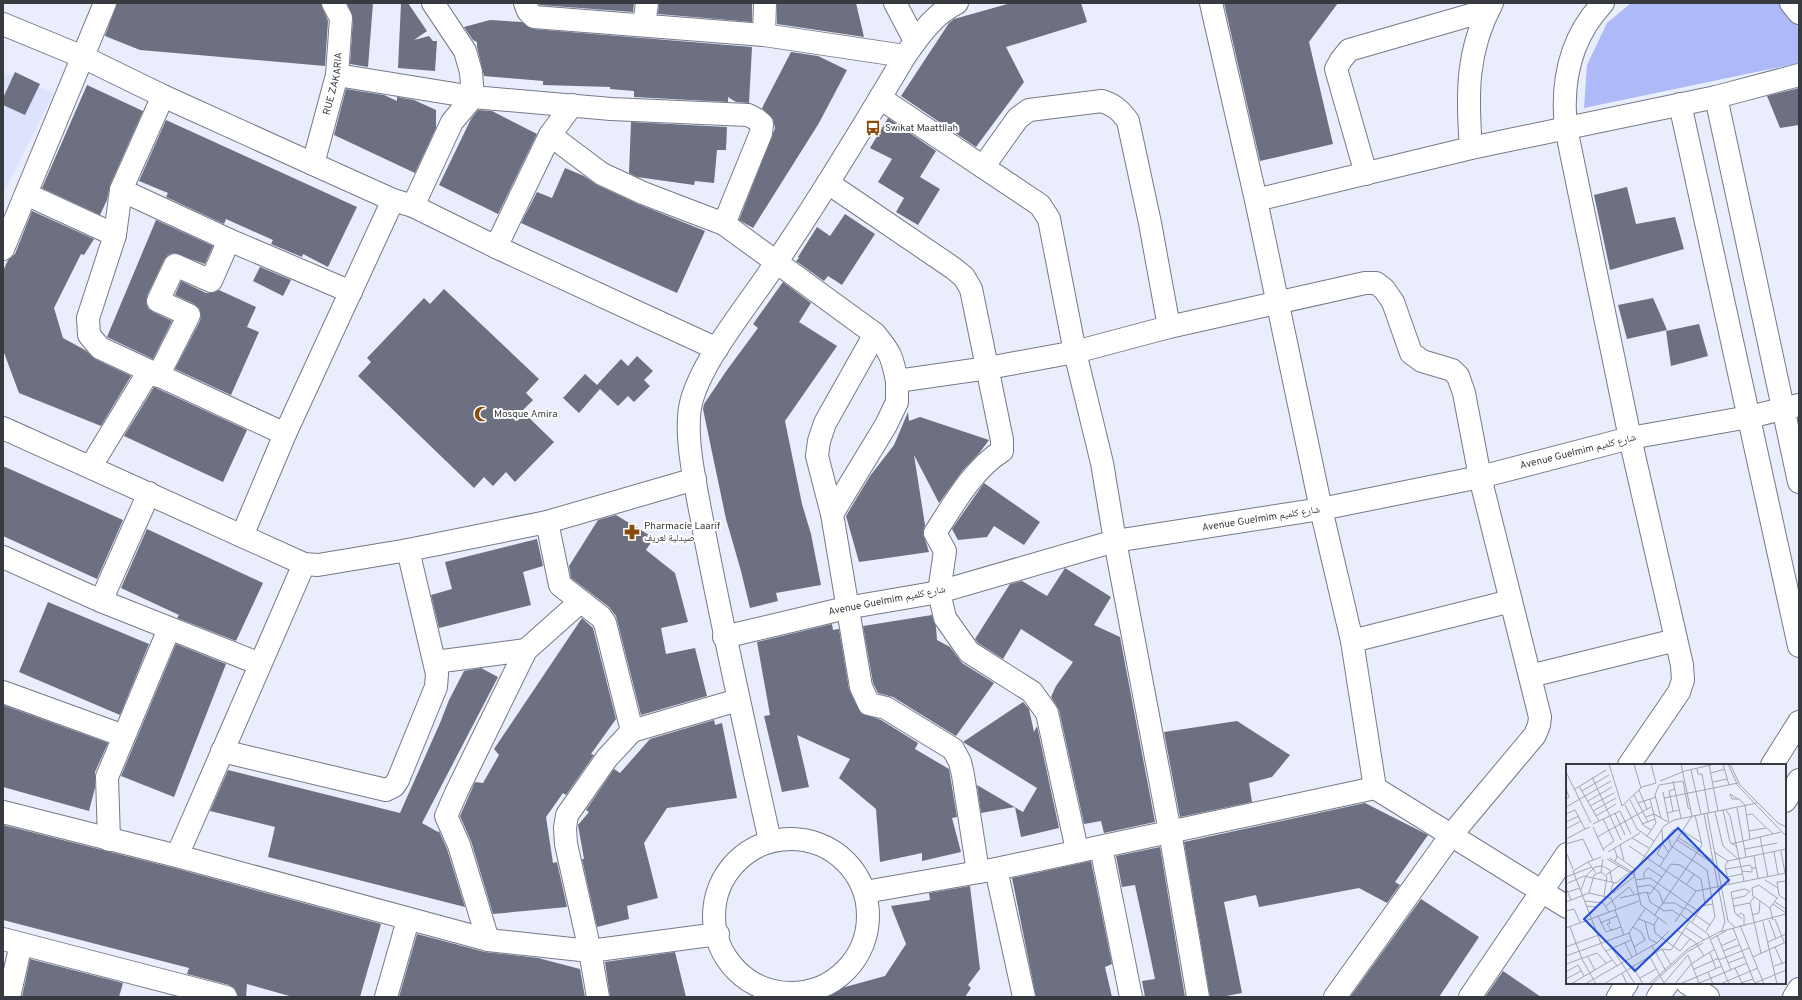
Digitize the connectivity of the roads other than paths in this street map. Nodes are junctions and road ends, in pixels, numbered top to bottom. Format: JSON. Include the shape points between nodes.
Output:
{"nodes":[{"id":1,"x":105,"y":3,"type":"edge"},
{"id":2,"x":333,"y":3,"type":"edge"},
{"id":3,"x":433,"y":3,"type":"edge"},
{"id":4,"x":525,"y":3,"type":"edge"},
{"id":5,"x":647,"y":3,"type":"edge"},
{"id":6,"x":765,"y":3,"type":"edge"},
{"id":7,"x":895,"y":3,"type":"edge"},
{"id":8,"x":957,"y":3,"type":"edge"},
{"id":9,"x":1211,"y":3,"type":"edge"},
{"id":10,"x":1603,"y":3,"type":"edge"},
{"id":11,"x":1791,"y":3,"type":"edge"},
{"id":12,"x":1490,"y":7,"type":"edge"},
{"id":13,"x":933,"y":10,"type":"edge"},
{"id":14,"x":1799,"y":13,"type":"edge"},
{"id":15,"x":3,"y":24,"type":"edge"},
{"id":16,"x":644,"y":25,"type":"junction"},
{"id":17,"x":764,"y":34,"type":"junction"},
{"id":18,"x":910,"y":49,"type":"junction"},
{"id":19,"x":83,"y":57,"type":"junction"},
{"id":20,"x":337,"y":75,"type":"junction"},
{"id":21,"x":1799,"y":75,"type":"edge"},
{"id":22,"x":162,"y":96,"type":"junction"},
{"id":23,"x":473,"y":97,"type":"junction"},
{"id":24,"x":1716,"y":97,"type":"junction"},
{"id":25,"x":880,"y":98,"type":"junction"},
{"id":26,"x":1680,"y":104,"type":"junction"},
{"id":27,"x":572,"y":105,"type":"junction"},
{"id":28,"x":1566,"y":128,"type":"junction"},
{"id":29,"x":550,"y":135,"type":"junction"},
{"id":30,"x":1472,"y":148,"type":"junction"},
{"id":31,"x":313,"y":164,"type":"junction"},
{"id":32,"x":983,"y":167,"type":"junction"},
{"id":33,"x":1366,"y":174,"type":"junction"},
{"id":34,"x":828,"y":183,"type":"junction"},
{"id":35,"x":121,"y":190,"type":"junction"},
{"id":36,"x":26,"y":194,"type":"junction"},
{"id":37,"x":1256,"y":200,"type":"junction"},
{"id":38,"x":403,"y":203,"type":"junction"},
{"id":39,"x":724,"y":224,"type":"junction"},
{"id":40,"x":115,"y":235,"type":"junction"},
{"id":41,"x":229,"y":240,"type":"junction"},
{"id":42,"x":496,"y":247,"type":"junction"},
{"id":43,"x":3,"y":249,"type":"edge"},
{"id":44,"x":776,"y":263,"type":"junction"},
{"id":45,"x":351,"y":292,"type":"junction"},
{"id":46,"x":1278,"y":303,"type":"junction"},
{"id":47,"x":1169,"y":327,"type":"junction"},
{"id":48,"x":874,"y":334,"type":"junction"},
{"id":49,"x":717,"y":349,"type":"junction"},
{"id":50,"x":1075,"y":352,"type":"junction"},
{"id":51,"x":988,"y":368,"type":"junction"},
{"id":52,"x":154,"y":374,"type":"junction"},
{"id":53,"x":897,"y":381,"type":"junction"},
{"id":54,"x":1791,"y":407,"type":"edge"},
{"id":55,"x":1749,"y":416,"type":"junction"},
{"id":56,"x":3,"y":428,"type":"edge"},
{"id":57,"x":285,"y":434,"type":"junction"},
{"id":58,"x":1630,"y":438,"type":"junction"},
{"id":59,"x":90,"y":466,"type":"junction"},
{"id":60,"x":1480,"y":477,"type":"junction"},
{"id":61,"x":695,"y":479,"type":"junction"},
{"id":62,"x":1799,"y":482,"type":"edge"},
{"id":63,"x":148,"y":493,"type":"junction"},
{"id":64,"x":1321,"y":509,"type":"junction"},
{"id":65,"x":832,"y":514,"type":"junction"},
{"id":66,"x":546,"y":522,"type":"junction"},
{"id":67,"x":242,"y":536,"type":"junction"},
{"id":68,"x":1114,"y":541,"type":"junction"},
{"id":69,"x":408,"y":550,"type":"junction"},
{"id":70,"x":3,"y":557,"type":"edge"},
{"id":71,"x":304,"y":564,"type":"junction"},
{"id":72,"x":939,"y":592,"type":"junction"},
{"id":73,"x":101,"y":601,"type":"junction"},
{"id":74,"x":1511,"y":601,"type":"junction"},
{"id":75,"x":580,"y":602,"type":"junction"},
{"id":76,"x":846,"y":608,"type":"junction"},
{"id":77,"x":170,"y":629,"type":"junction"},
{"id":78,"x":724,"y":637,"type":"junction"},
{"id":79,"x":1676,"y":640,"type":"junction"},
{"id":80,"x":1352,"y":641,"type":"junction"},
{"id":81,"x":1799,"y":646,"type":"edge"},
{"id":82,"x":526,"y":650,"type":"junction"},
{"id":83,"x":435,"y":662,"type":"junction"},
{"id":84,"x":260,"y":664,"type":"junction"},
{"id":85,"x":1530,"y":676,"type":"junction"},
{"id":86,"x":3,"y":692,"type":"edge"},
{"id":87,"x":738,"y":700,"type":"junction"},
{"id":88,"x":1799,"y":722,"type":"edge"},
{"id":89,"x":632,"y":731,"type":"junction"},
{"id":90,"x":124,"y":736,"type":"junction"},
{"id":91,"x":222,"y":751,"type":"junction"},
{"id":92,"x":1630,"y":764,"type":"edge"},
{"id":93,"x":1773,"y":764,"type":"edge"},
{"id":94,"x":1799,"y":780,"type":"edge"},
{"id":95,"x":1375,"y":788,"type":"junction"},
{"id":96,"x":1786,"y":800,"type":"edge"},
{"id":97,"x":3,"y":812,"type":"edge"},
{"id":98,"x":1170,"y":832,"type":"junction"},
{"id":99,"x":1452,"y":834,"type":"junction"},
{"id":100,"x":109,"y":840,"type":"junction"},
{"id":101,"x":770,"y":841,"type":"junction"},
{"id":102,"x":1101,"y":847,"type":"junction"},
{"id":103,"x":1077,"y":850,"type":"junction"},
{"id":104,"x":1566,"y":855,"type":"edge"},
{"id":105,"x":177,"y":856,"type":"junction"},
{"id":106,"x":987,"y":870,"type":"junction"},
{"id":107,"x":1541,"y":891,"type":"junction"},
{"id":108,"x":865,"y":892,"type":"junction"},
{"id":109,"x":1566,"y":906,"type":"edge"},
{"id":110,"x":408,"y":920,"type":"junction"},
{"id":111,"x":718,"y":934,"type":"junction"},
{"id":112,"x":488,"y":940,"type":"junction"},
{"id":113,"x":12,"y":942,"type":"edge"},
{"id":114,"x":590,"y":951,"type":"junction"},
{"id":115,"x":1626,"y":984,"type":"edge"},
{"id":116,"x":1667,"y":984,"type":"edge"},
{"id":117,"x":1688,"y":984,"type":"edge"},
{"id":118,"x":1799,"y":989,"type":"edge"},
{"id":119,"x":810,"y":994,"type":"edge"},
{"id":120,"x":9,"y":997,"type":"edge"},
{"id":121,"x":226,"y":997,"type":"edge"},
{"id":122,"x":386,"y":997,"type":"edge"},
{"id":123,"x":598,"y":997,"type":"edge"},
{"id":124,"x":1024,"y":997,"type":"edge"},
{"id":125,"x":1131,"y":997,"type":"edge"},
{"id":126,"x":1198,"y":997,"type":"edge"},
{"id":127,"x":1335,"y":997,"type":"edge"},
{"id":128,"x":1470,"y":997,"type":"edge"},
{"id":129,"x":1618,"y":997,"type":"edge"},
{"id":130,"x":1658,"y":997,"type":"edge"},
{"id":131,"x":1708,"y":997,"type":"edge"},
{"id":132,"x":1794,"y":997,"type":"edge"}],
"edges":[{"from":1,"to":19,"type":"street"},
{"from":2,"to":20,"type":"street","name":"RUE ZAKARIA","via":[[341,18]]},
{"from":3,"to":23,"type":"street","via":[[465,51],[471,72]]},
{"from":4,"to":16,"type":"street","via":[[534,17]]},
{"from":5,"to":16,"type":"street"},
{"from":6,"to":17,"type":"street"},
{"from":7,"to":18,"type":"street"},
{"from":8,"to":13,"type":"street"},
{"from":9,"to":37,"type":"street"},
{"from":10,"to":28,"type":"street","via":[[1582,29],[1569,61],[1564,107]]},
{"from":11,"to":14,"type":"street"},
{"from":12,"to":30,"type":"street","via":[[1479,36],[1469,79]]},
{"from":12,"to":33,"type":"street","via":[[1349,50],[1341,60],[1336,69]]},
{"from":13,"to":18,"type":"street"},
{"from":15,"to":19,"type":"street"},
{"from":16,"to":17,"type":"street"},
{"from":17,"to":18,"type":"street"},
{"from":18,"to":25,"type":"street"},
{"from":19,"to":22,"type":"street"},
{"from":19,"to":36,"type":"street"},
{"from":20,"to":23,"type":"street"},
{"from":20,"to":31,"type":"street","name":"RUE ZAKARIA"},
{"from":21,"to":24,"type":"street"},
{"from":22,"to":31,"type":"street"},
{"from":22,"to":35,"type":"street"},
{"from":23,"to":27,"type":"street"},
{"from":23,"to":38,"type":"street","via":[[452,122]]},
{"from":24,"to":26,"type":"street"},
{"from":24,"to":54,"type":"street"},
{"from":25,"to":32,"type":"street"},
{"from":25,"to":34,"type":"street"},
{"from":26,"to":28,"type":"street"},
{"from":26,"to":55,"type":"street"},
{"from":27,"to":29,"type":"street"},
{"from":27,"to":39,"type":"street","via":[[748,115],[756,119],[762,124],[761,133]]},
{"from":28,"to":30,"type":"street"},
{"from":28,"to":58,"type":"street"},
{"from":29,"to":39,"type":"street","via":[[602,174]]},
{"from":29,"to":42,"type":"street"},
{"from":30,"to":33,"type":"street"},
{"from":31,"to":38,"type":"street"},
{"from":32,"to":47,"type":"street","via":[[1018,118],[1029,110],[1102,101],[1112,104],[1128,121]]},
{"from":32,"to":50,"type":"street","via":[[1040,205],[1049,219]]},
{"from":33,"to":37,"type":"street"},
{"from":34,"to":44,"type":"street"},
{"from":34,"to":51,"type":"street","via":[[964,277],[971,289]]},
{"from":35,"to":40,"type":"street"},
{"from":35,"to":41,"type":"street"},
{"from":36,"to":40,"type":"street"},
{"from":36,"to":43,"type":"street"},
{"from":37,"to":46,"type":"street"},
{"from":38,"to":42,"type":"street"},
{"from":38,"to":45,"type":"street"},
{"from":39,"to":44,"type":"street"},
{"from":40,"to":52,"type":"street","via":[[88,318],[89,335],[100,348]]},
{"from":41,"to":45,"type":"street"},
{"from":41,"to":52,"type":"street","via":[[211,281],[175,265],[158,301],[189,314]]},
{"from":42,"to":49,"type":"street"},
{"from":44,"to":48,"type":"street"},
{"from":44,"to":49,"type":"street"},
{"from":45,"to":57,"type":"street"},
{"from":46,"to":47,"type":"street"},
{"from":46,"to":60,"type":"street","via":[[1364,283],[1376,283],[1384,289],[1393,302],[1411,353],[1422,361],[1452,370],[1458,376],[1464,393]]},
{"from":46,"to":64,"type":"street"},
{"from":47,"to":50,"type":"street"},
{"from":48,"to":53,"type":"street","via":[[893,360]]},
{"from":48,"to":65,"type":"street","via":[[825,423],[819,441],[817,456]]},
{"from":49,"to":61,"type":"street","via":[[700,380],[691,404],[689,432]]},
{"from":50,"to":51,"type":"street"},
{"from":50,"to":68,"type":"street","via":[[1102,463]]},
{"from":51,"to":53,"type":"street"},
{"from":51,"to":72,"type":"street","via":[[1002,451],[992,458],[958,496],[935,533],[945,551]]},
{"from":52,"to":57,"type":"street"},
{"from":52,"to":59,"type":"street"},
{"from":53,"to":65,"type":"street","via":[[897,402],[886,425]]},
{"from":54,"to":55,"type":"street","name":"Avenue Guelmim شارع كلميم"},
{"from":54,"to":62,"type":"street"},
{"from":55,"to":58,"type":"street","name":"Avenue Guelmim شارع كلميم"},
{"from":55,"to":81,"type":"street"},
{"from":56,"to":59,"type":"street"},
{"from":57,"to":67,"type":"street"},
{"from":58,"to":60,"type":"street","name":"Avenue Guelmim شارع كلميم"},
{"from":58,"to":79,"type":"street"},
{"from":59,"to":63,"type":"street"},
{"from":60,"to":64,"type":"street","name":"Avenue Guelmim شارع كلميم"},
{"from":60,"to":74,"type":"street"},
{"from":61,"to":66,"type":"street"},
{"from":61,"to":78,"type":"street"},
{"from":63,"to":67,"type":"street"},
{"from":63,"to":73,"type":"street"},
{"from":64,"to":68,"type":"street","name":"Avenue Guelmim شارع كلميم"},
{"from":64,"to":80,"type":"street"},
{"from":65,"to":76,"type":"street"},
{"from":66,"to":69,"type":"street"},
{"from":66,"to":75,"type":"street","via":[[560,585]]},
{"from":67,"to":71,"type":"street"},
{"from":68,"to":72,"type":"street","name":"Avenue Guelmim شارع كلميم"},
{"from":68,"to":98,"type":"street"},
{"from":69,"to":71,"type":"street","via":[[342,562]]},
{"from":69,"to":83,"type":"street"},
{"from":70,"to":73,"type":"street"},
{"from":71,"to":84,"type":"street"},
{"from":72,"to":76,"type":"street","name":"Avenue Guelmim شارع كلميم"},
{"from":72,"to":103,"type":"street","via":[[945,618],[969,652],[1032,692],[1047,713]]},
{"from":73,"to":77,"type":"street"},
{"from":74,"to":80,"type":"street"},
{"from":74,"to":85,"type":"street"},
{"from":75,"to":82,"type":"street"},
{"from":75,"to":89,"type":"street","via":[[605,622]]},
{"from":76,"to":78,"type":"street","name":"Avenue Guelmim شارع كلميم"},
{"from":76,"to":106,"type":"street","via":[[860,687],[869,704],[886,708],[953,749],[963,775]]},
{"from":77,"to":84,"type":"street"},
{"from":77,"to":90,"type":"street"},
{"from":78,"to":87,"type":"street"},
{"from":79,"to":85,"type":"street"},
{"from":79,"to":92,"type":"street","via":[[1683,680],[1679,692]]},
{"from":80,"to":95,"type":"street"},
{"from":82,"to":83,"type":"street"},
{"from":82,"to":112,"type":"street","via":[[446,816],[459,844]]},
{"from":83,"to":91,"type":"street","via":[[438,674],[436,687],[398,780],[394,786],[386,790]]},
{"from":84,"to":91,"type":"street"},
{"from":85,"to":99,"type":"street","via":[[1540,717],[1535,735]]},
{"from":86,"to":90,"type":"street"},
{"from":87,"to":89,"type":"street"},
{"from":87,"to":101,"type":"street"},
{"from":88,"to":93,"type":"street"},
{"from":89,"to":114,"type":"street","via":[[607,758],[567,815],[566,844]]},
{"from":90,"to":100,"type":"street","via":[[107,777]]},
{"from":91,"to":105,"type":"street"},
{"from":94,"to":96,"type":"street"},
{"from":95,"to":98,"type":"street"},
{"from":95,"to":99,"type":"street"},
{"from":97,"to":100,"type":"street"},
{"from":98,"to":102,"type":"street"},
{"from":98,"to":126,"type":"street"},
{"from":99,"to":107,"type":"street"},
{"from":99,"to":127,"type":"street"},
{"from":100,"to":105,"type":"street"},
{"from":101,"to":108,"type":"street","via":[[795,839],[819,844],[840,856],[856,875]]},
{"from":101,"to":111,"type":"street","via":[[748,851],[730,867],[718,888],[713,912]]},
{"from":102,"to":103,"type":"street"},
{"from":102,"to":125,"type":"street"},
{"from":103,"to":106,"type":"street"},
{"from":104,"to":107,"type":"street"},
{"from":105,"to":110,"type":"street"},
{"from":106,"to":108,"type":"street"},
{"from":106,"to":124,"type":"street"},
{"from":107,"to":109,"type":"street"},
{"from":107,"to":128,"type":"street"},
{"from":108,"to":119,"type":"street","via":[[868,922],[862,946],[849,967],[830,983]]},
{"from":110,"to":112,"type":"street"},
{"from":110,"to":122,"type":"street"},
{"from":111,"to":114,"type":"street"},
{"from":111,"to":119,"type":"street","via":[[725,958],[741,975],[761,988],[784,993]]},
{"from":112,"to":114,"type":"street"},
{"from":113,"to":120,"type":"street"},
{"from":113,"to":121,"type":"street"},
{"from":114,"to":123,"type":"street"},
{"from":115,"to":129,"type":"street"},
{"from":116,"to":130,"type":"street"},
{"from":117,"to":131,"type":"street"},
{"from":118,"to":132,"type":"street"}]}
